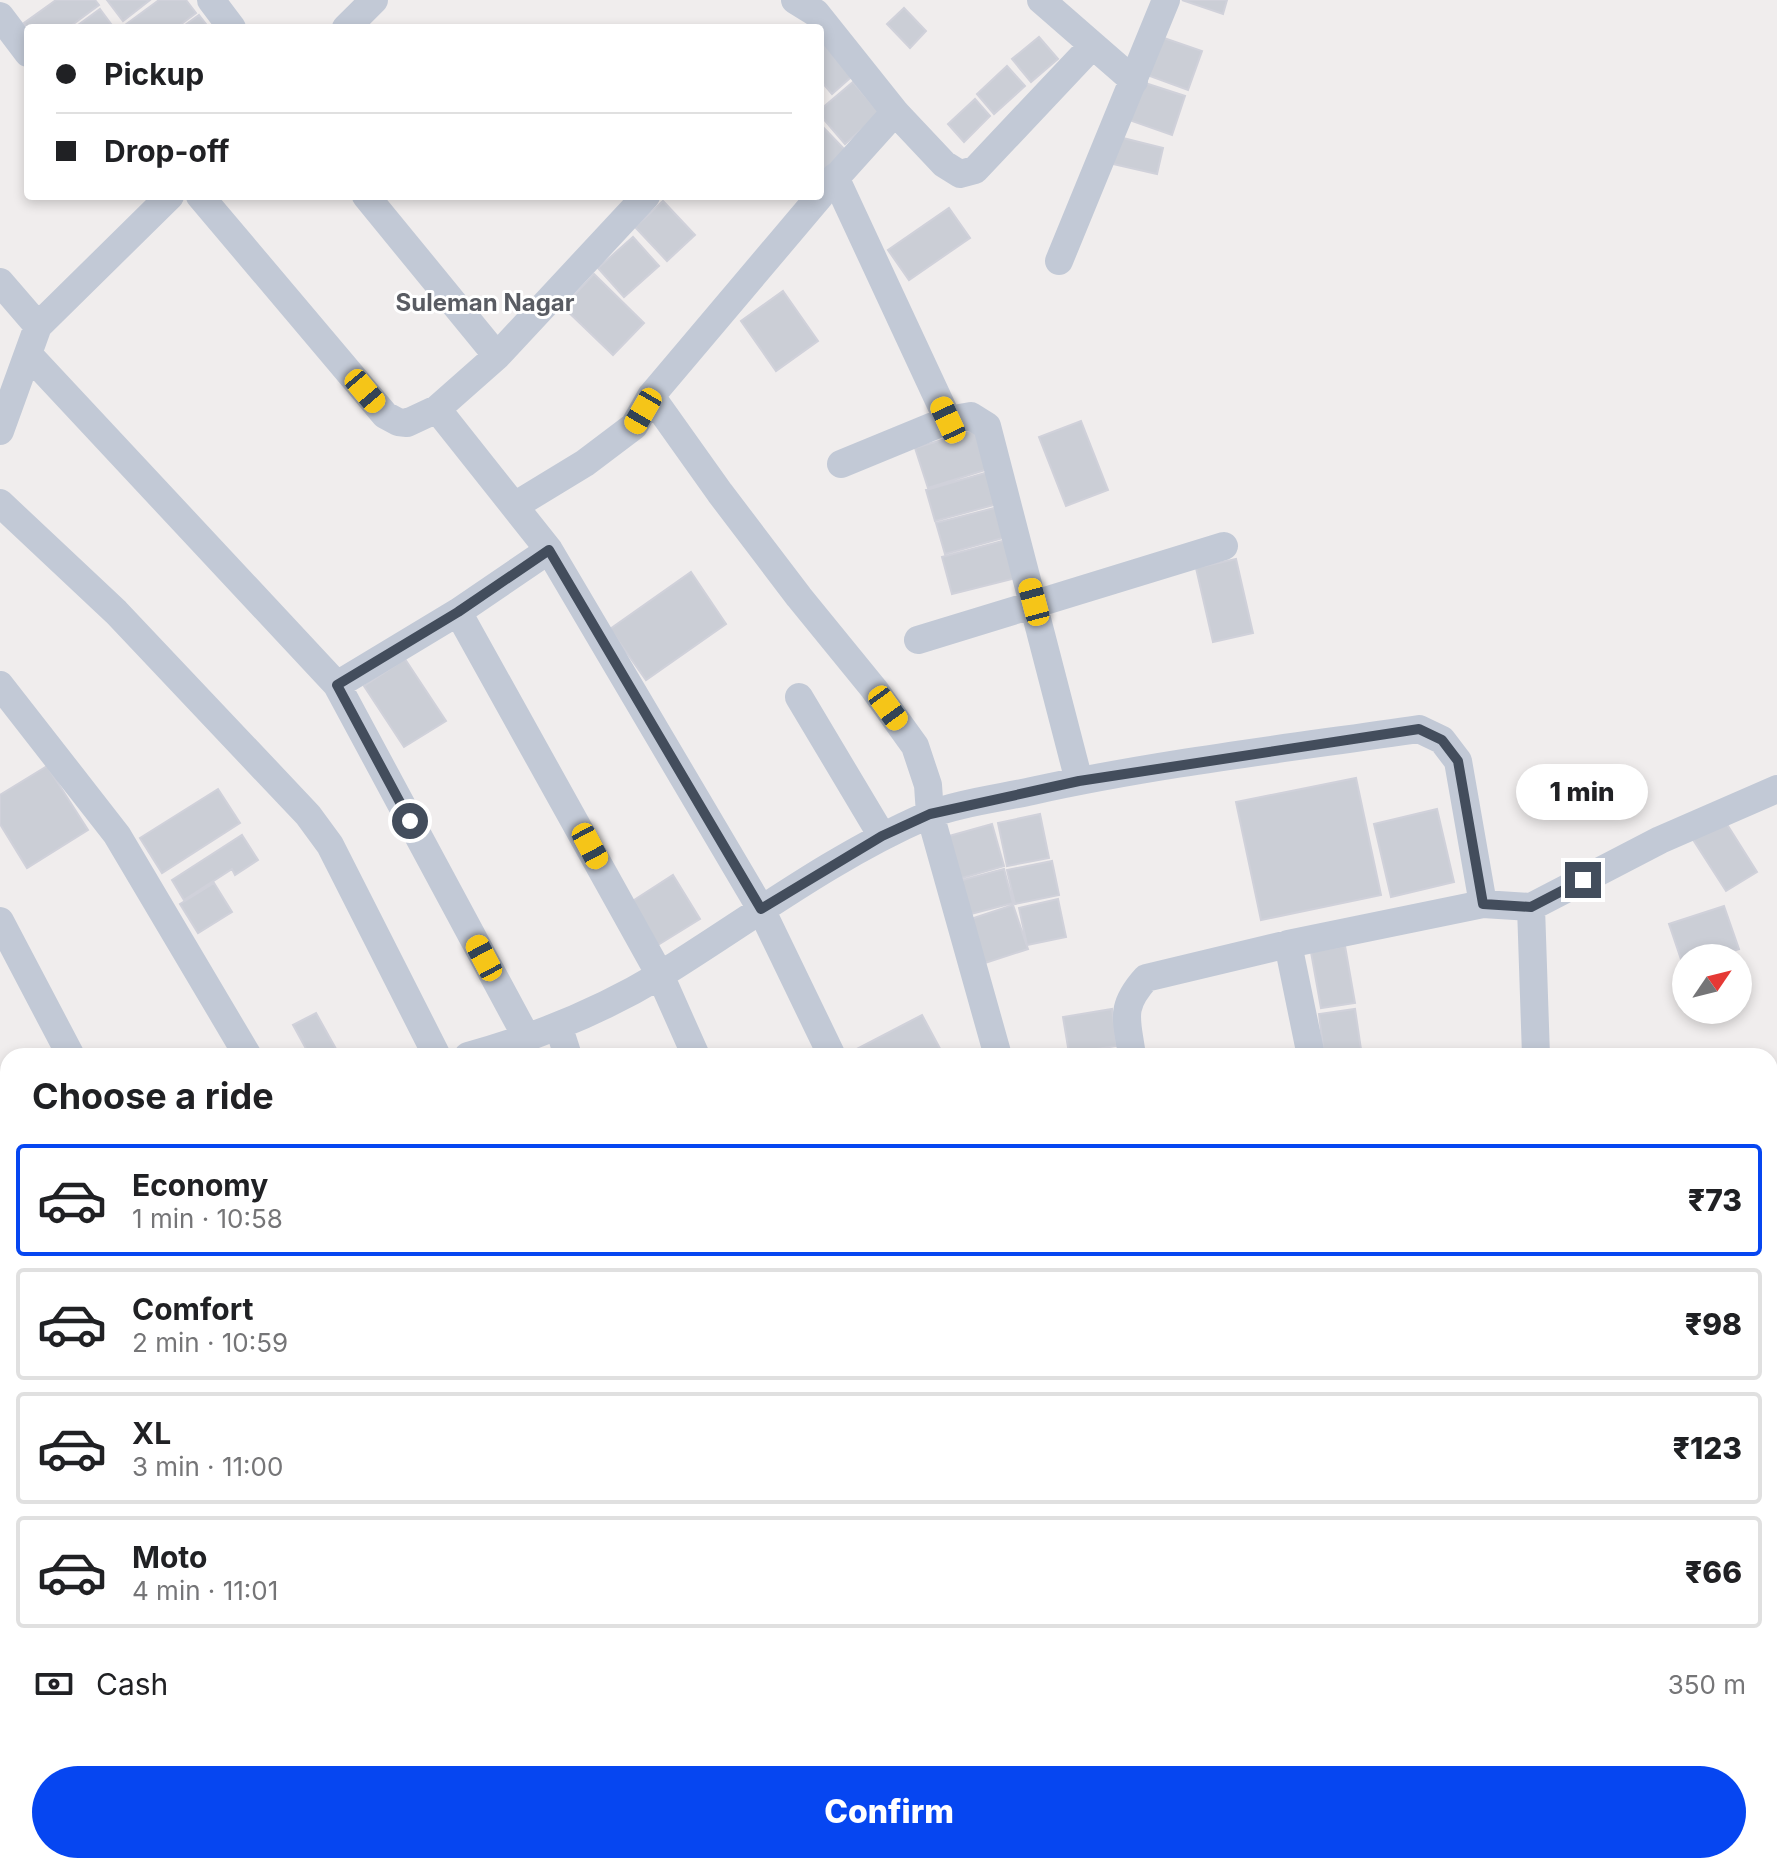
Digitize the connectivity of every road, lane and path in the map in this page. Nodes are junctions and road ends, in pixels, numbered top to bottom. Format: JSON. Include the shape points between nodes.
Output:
{"nodes":[{"id":1,"x":211,"y":0,"type":"edge"},
{"id":2,"x":374,"y":0,"type":"edge"},
{"id":3,"x":1041,"y":0,"type":"edge"},
{"id":4,"x":1166,"y":0,"type":"edge"},
{"id":5,"x":0,"y":16,"type":"edge"},
{"id":6,"x":229,"y":24,"type":"edge"},
{"id":7,"x":350,"y":24,"type":"edge"},
{"id":8,"x":824,"y":27,"type":"edge"},
{"id":9,"x":1092,"y":46,"type":"junction"},
{"id":10,"x":24,"y":48,"type":"edge"},
{"id":11,"x":1134,"y":81,"type":"junction"},
{"id":12,"x":895,"y":112,"type":"junction"},
{"id":13,"x":825,"y":190,"type":"edge"},
{"id":14,"x":203,"y":200,"type":"edge"},
{"id":15,"x":369,"y":200,"type":"edge"},
{"id":16,"x":642,"y":200,"type":"edge"},
{"id":17,"x":817,"y":200,"type":"edge"},
{"id":18,"x":142,"y":206,"type":"edge"},
{"id":19,"x":1059,"y":261,"type":"dead end"},
{"id":20,"x":0,"y":282,"type":"edge"},
{"id":21,"x":38,"y":326,"type":"junction"},
{"id":22,"x":28,"y":354,"type":"junction"},
{"id":23,"x":497,"y":356,"type":"junction"},
{"id":24,"x":651,"y":396,"type":"junction"},
{"id":25,"x":437,"y":409,"type":"junction"},
{"id":26,"x":948,"y":420,"type":"junction"},
{"id":27,"x":0,"y":431,"type":"edge"},
{"id":28,"x":841,"y":464,"type":"dead end"},
{"id":29,"x":0,"y":503,"type":"edge"},
{"id":30,"x":516,"y":505,"type":"junction"},
{"id":31,"x":1224,"y":546,"type":"dead end"},
{"id":32,"x":549,"y":550,"type":"junction"},
{"id":33,"x":1034,"y":602,"type":"junction"},
{"id":34,"x":458,"y":612,"type":"junction"},
{"id":35,"x":918,"y":640,"type":"dead end"},
{"id":36,"x":0,"y":685,"type":"edge"},
{"id":37,"x":337,"y":685,"type":"junction"},
{"id":38,"x":799,"y":697,"type":"dead end"},
{"id":39,"x":1079,"y":781,"type":"junction"},
{"id":40,"x":1777,"y":789,"type":"edge"},
{"id":41,"x":930,"y":814,"type":"junction"},
{"id":42,"x":882,"y":836,"type":"junction"},
{"id":43,"x":1483,"y":904,"type":"junction"},
{"id":44,"x":1531,"y":907,"type":"junction"},
{"id":45,"x":761,"y":909,"type":"junction"},
{"id":46,"x":0,"y":921,"type":"edge"},
{"id":47,"x":1288,"y":944,"type":"junction"},
{"id":48,"x":660,"y":975,"type":"junction"},
{"id":49,"x":559,"y":1028,"type":"junction"},
{"id":50,"x":528,"y":1040,"type":"junction"},
{"id":51,"x":67,"y":1048,"type":"edge"},
{"id":52,"x":243,"y":1048,"type":"edge"},
{"id":53,"x":433,"y":1048,"type":"edge"},
{"id":54,"x":498,"y":1048,"type":"edge"},
{"id":55,"x":565,"y":1048,"type":"edge"},
{"id":56,"x":692,"y":1048,"type":"edge"},
{"id":57,"x":828,"y":1048,"type":"edge"},
{"id":58,"x":996,"y":1048,"type":"edge"},
{"id":59,"x":1131,"y":1048,"type":"edge"},
{"id":60,"x":1309,"y":1048,"type":"edge"},
{"id":61,"x":1536,"y":1048,"type":"edge"}],
"edges":[{"from":1,"to":6,"type":"street"},
{"from":2,"to":7,"type":"street"},
{"from":3,"to":9,"type":"street"},
{"from":4,"to":11,"type":"street"},
{"from":5,"to":10,"type":"street"},
{"from":8,"to":12,"type":"street"},
{"from":9,"to":11,"type":"street"},
{"from":9,"to":12,"type":"street","via":[[975,170],[960,174],[944,164]]},
{"from":11,"to":19,"type":"street"},
{"from":12,"to":13,"type":"street"},
{"from":13,"to":26,"type":"street"},
{"from":14,"to":25,"type":"street","via":[[385,415],[407,423]]},
{"from":15,"to":23,"type":"street"},
{"from":16,"to":23,"type":"street"},
{"from":17,"to":24,"type":"street"},
{"from":18,"to":21,"type":"street"},
{"from":20,"to":21,"type":"street"},
{"from":21,"to":22,"type":"street"},
{"from":22,"to":27,"type":"street"},
{"from":22,"to":37,"type":"street"},
{"from":23,"to":25,"type":"street"},
{"from":24,"to":30,"type":"street","via":[[634,426]]},
{"from":24,"to":41,"type":"street","via":[[915,746],[928,785]]},
{"from":25,"to":30,"type":"street"},
{"from":26,"to":28,"type":"street"},
{"from":26,"to":33,"type":"street","via":[[971,416],[987,426]]},
{"from":29,"to":53,"type":"street","via":[[116,612],[308,815],[330,845]]},
{"from":30,"to":32,"type":"street"},
{"from":31,"to":33,"type":"street"},
{"from":32,"to":34,"type":"street"},
{"from":32,"to":45,"type":"street"},
{"from":33,"to":35,"type":"street"},
{"from":33,"to":39,"type":"street"},
{"from":34,"to":37,"type":"street"},
{"from":34,"to":48,"type":"street"},
{"from":36,"to":52,"type":"street","via":[[117,835]]},
{"from":37,"to":50,"type":"street"},
{"from":38,"to":42,"type":"street"},
{"from":39,"to":41,"type":"street"},
{"from":39,"to":43,"type":"street","via":[[1419,729],[1442,740],[1458,761]]},
{"from":40,"to":44,"type":"street","via":[[1660,840]]},
{"from":41,"to":42,"type":"street"},
{"from":41,"to":58,"type":"street"},
{"from":42,"to":45,"type":"street"},
{"from":43,"to":44,"type":"street"},
{"from":43,"to":47,"type":"street"},
{"from":44,"to":61,"type":"street"},
{"from":45,"to":48,"type":"street"},
{"from":45,"to":57,"type":"street"},
{"from":46,"to":51,"type":"street"},
{"from":47,"to":59,"type":"street","via":[[1146,978],[1126,1008]]},
{"from":47,"to":60,"type":"street"},
{"from":48,"to":49,"type":"street"},
{"from":48,"to":56,"type":"street"},
{"from":49,"to":50,"type":"street"},
{"from":49,"to":55,"type":"street"},
{"from":50,"to":54,"type":"street"}]}
